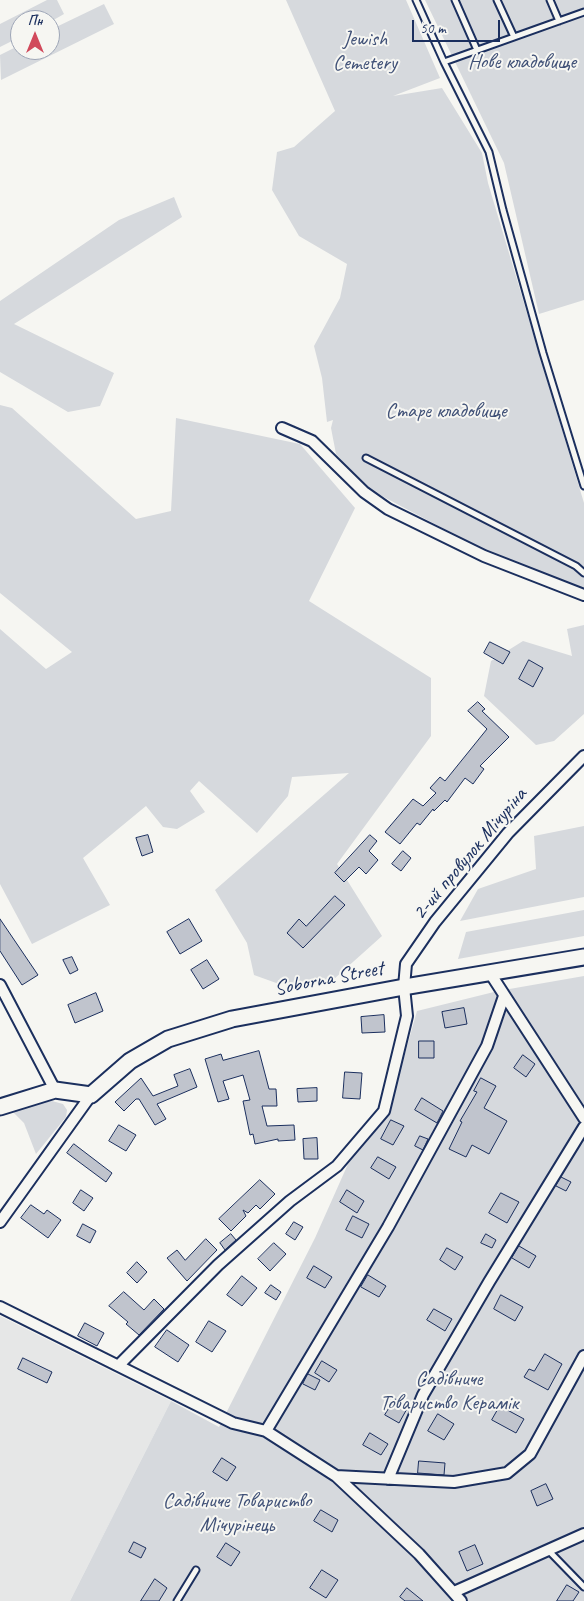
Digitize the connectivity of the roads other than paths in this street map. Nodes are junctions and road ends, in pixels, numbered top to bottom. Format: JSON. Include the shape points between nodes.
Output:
{"nodes":[{"id":1,"x":416,"y":0,"type":"edge"},
{"id":2,"x":454,"y":0,"type":"edge"},
{"id":3,"x":497,"y":0,"type":"edge"},
{"id":4,"x":550,"y":0,"type":"edge"},
{"id":5,"x":584,"y":12,"type":"edge"},
{"id":6,"x":559,"y":21,"type":"junction"},
{"id":7,"x":514,"y":37,"type":"junction"},
{"id":8,"x":477,"y":50,"type":"junction"},
{"id":9,"x":444,"y":62,"type":"junction"},
{"id":10,"x":282,"y":428,"type":"dead end"},
{"id":11,"x":366,"y":458,"type":"dead end"},
{"id":12,"x":584,"y":486,"type":"edge"},
{"id":13,"x":584,"y":573,"type":"edge"},
{"id":14,"x":584,"y":595,"type":"edge"},
{"id":15,"x":584,"y":756,"type":"edge"},
{"id":16,"x":584,"y":957,"type":"edge"},
{"id":17,"x":490,"y":973,"type":"junction"},
{"id":18,"x":0,"y":985,"type":"edge"},
{"id":19,"x":404,"y":986,"type":"junction"},
{"id":20,"x":504,"y":996,"type":"junction"},
{"id":21,"x":55,"y":1090,"type":"junction"},
{"id":22,"x":91,"y":1095,"type":"junction"},
{"id":23,"x":0,"y":1107,"type":"edge"},
{"id":24,"x":584,"y":1118,"type":"edge"},
{"id":25,"x":584,"y":1127,"type":"edge"},
{"id":26,"x":0,"y":1222,"type":"edge"},
{"id":27,"x":0,"y":1307,"type":"edge"},
{"id":28,"x":584,"y":1356,"type":"edge"},
{"id":29,"x":119,"y":1365,"type":"junction"},
{"id":30,"x":266,"y":1431,"type":"junction"},
{"id":31,"x":336,"y":1476,"type":"junction"},
{"id":32,"x":388,"y":1479,"type":"junction"},
{"id":33,"x":584,"y":1534,"type":"edge"},
{"id":34,"x":548,"y":1550,"type":"junction"},
{"id":35,"x":196,"y":1570,"type":"dead end"},
{"id":36,"x":584,"y":1587,"type":"edge"},
{"id":37,"x":454,"y":1592,"type":"junction"},
{"id":38,"x":177,"y":1601,"type":"edge"},
{"id":39,"x":461,"y":1601,"type":"edge"}],
"edges":[{"from":1,"to":9,"type":"lane"},
{"from":2,"to":8,"type":"lane"},
{"from":3,"to":7,"type":"lane"},
{"from":4,"to":6,"type":"lane"},
{"from":5,"to":6,"type":"lane"},
{"from":6,"to":7,"type":"lane"},
{"from":7,"to":8,"type":"lane"},
{"from":8,"to":9,"type":"lane"},
{"from":9,"to":12,"type":"lane","via":[[490,152],[543,353]]},
{"from":10,"to":14,"type":"street","via":[[312,441],[364,492],[388,509],[484,556]]},
{"from":11,"to":13,"type":"lane"},
{"from":15,"to":19,"type":"street","name":"2-ий провулок Мічуріна","via":[[508,833],[435,922],[406,964]]},
{"from":16,"to":17,"type":"main road"},
{"from":17,"to":19,"type":"main road"},
{"from":17,"to":20,"type":"street"},
{"from":18,"to":21,"type":"street"},
{"from":19,"to":22,"type":"main road","name":"Soborna Street","via":[[236,1018],[168,1039],[130,1062]]},
{"from":19,"to":29,"type":"street","name":"Soborna Street","via":[[407,1016],[384,1111],[337,1166],[290,1201],[218,1265]]},
{"from":20,"to":24,"type":"street"},
{"from":20,"to":30,"type":"street","via":[[487,1046],[383,1235]]},
{"from":21,"to":22,"type":"main road"},
{"from":21,"to":23,"type":"main road"},
{"from":22,"to":26,"type":"street"},
{"from":25,"to":32,"type":"street","via":[[423,1395]]},
{"from":27,"to":29,"type":"street"},
{"from":28,"to":32,"type":"street","via":[[530,1454],[507,1473],[454,1482]]},
{"from":29,"to":30,"type":"street","via":[[233,1422]]},
{"from":30,"to":31,"type":"street"},
{"from":31,"to":32,"type":"street"},
{"from":31,"to":37,"type":"street","via":[[419,1554]]},
{"from":33,"to":34,"type":"street"},
{"from":34,"to":36,"type":"lane"},
{"from":34,"to":37,"type":"street"},
{"from":35,"to":38,"type":"lane"},
{"from":37,"to":39,"type":"street"}]}
